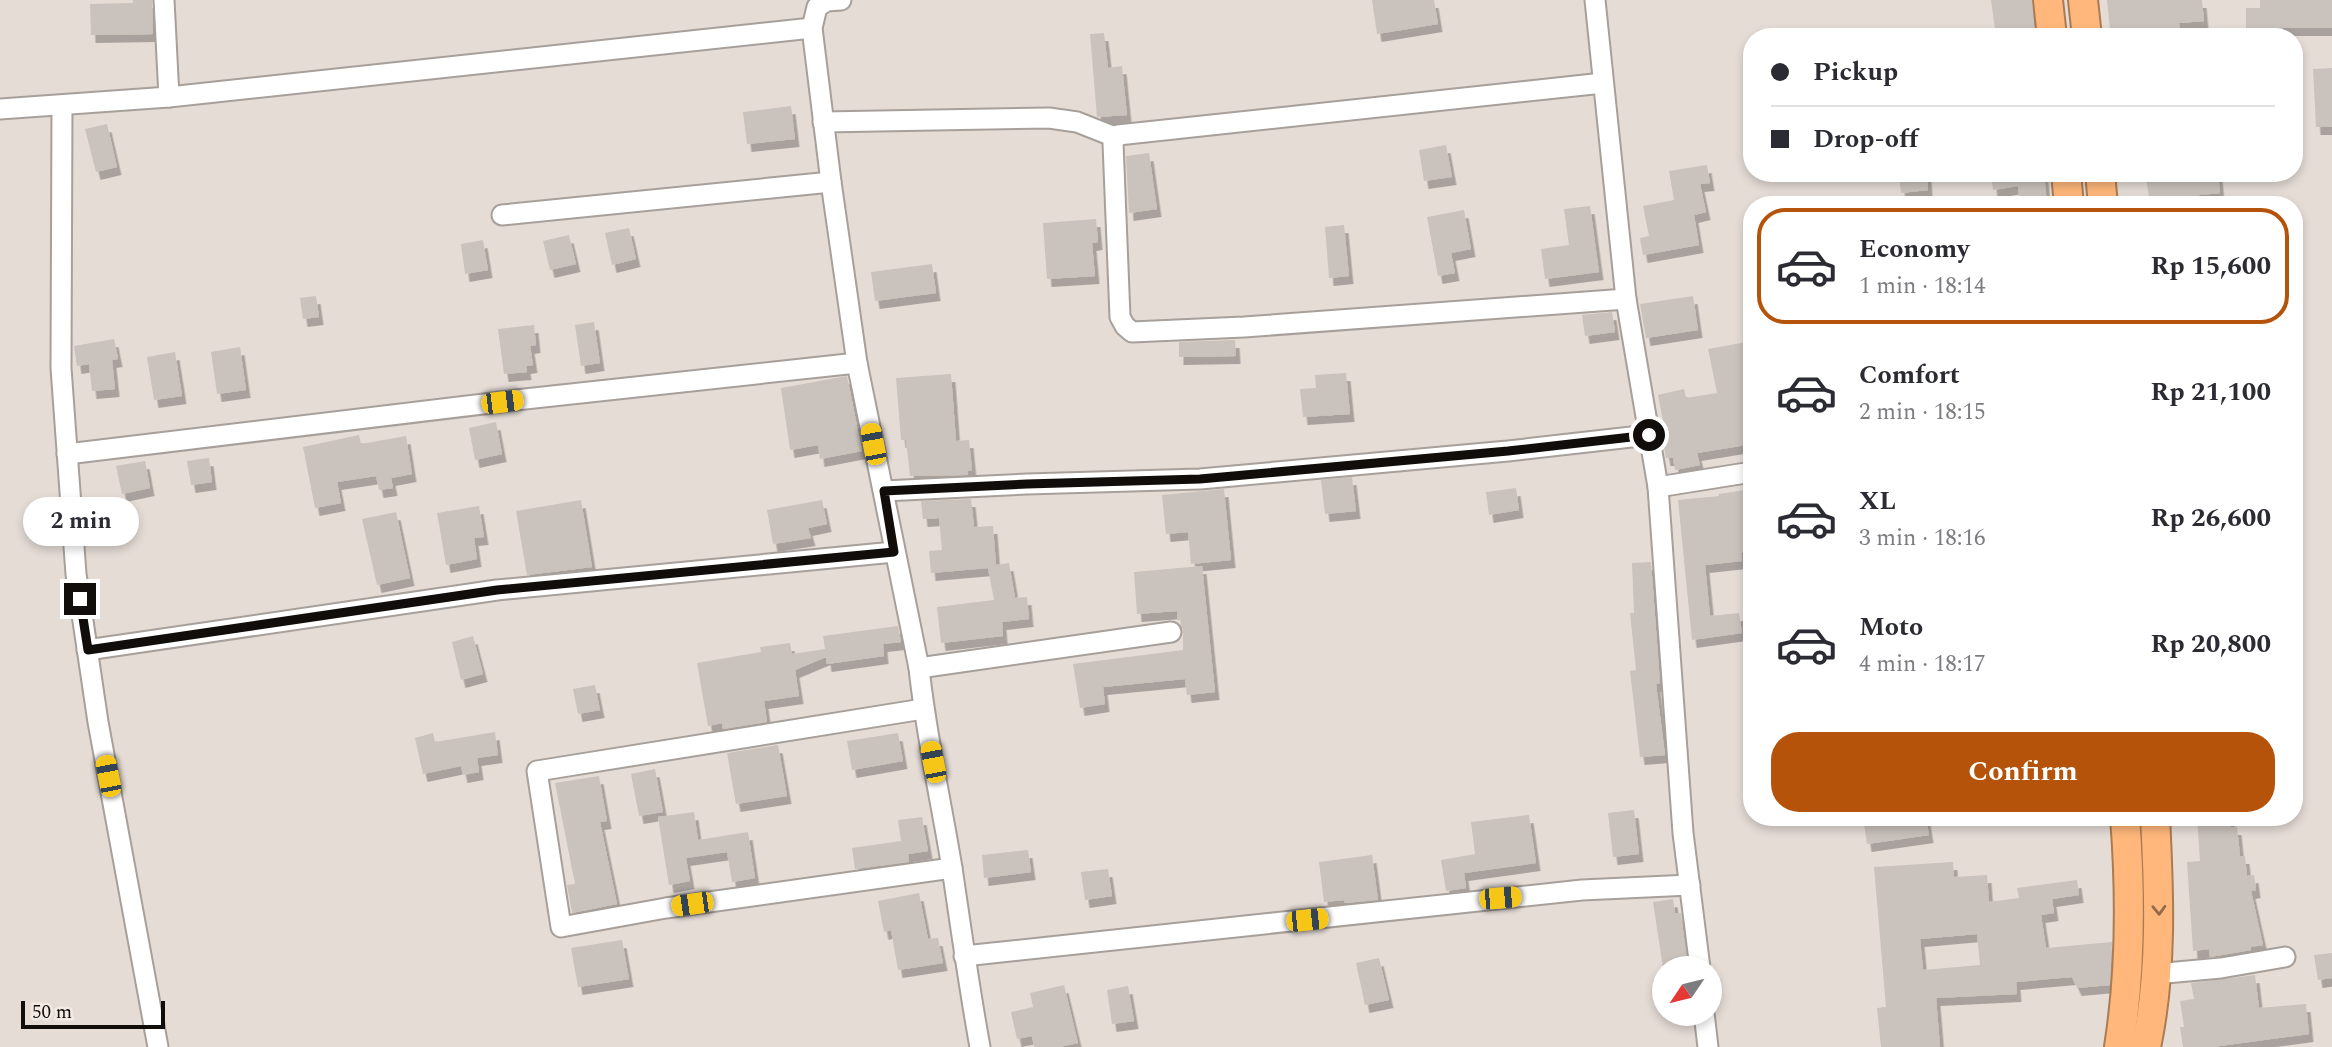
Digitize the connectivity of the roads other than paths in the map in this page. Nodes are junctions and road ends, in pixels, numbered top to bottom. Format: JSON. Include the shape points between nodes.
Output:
{"nodes":[{"id":1,"x":164,"y":0,"type":"edge"},
{"id":2,"x":841,"y":0,"type":"edge"},
{"id":3,"x":1595,"y":0,"type":"edge"},
{"id":4,"x":2048,"y":0,"type":"edge"},
{"id":5,"x":2083,"y":0,"type":"edge"},
{"id":6,"x":811,"y":13,"type":"edge"},
{"id":7,"x":2051,"y":28,"type":"edge"},
{"id":8,"x":2086,"y":28,"type":"edge"},
{"id":9,"x":1603,"y":83,"type":"junction"},
{"id":10,"x":169,"y":97,"type":"junction"},
{"id":11,"x":62,"y":105,"type":"junction"},
{"id":12,"x":0,"y":109,"type":"edge"},
{"id":13,"x":823,"y":122,"type":"junction"},
{"id":14,"x":1115,"y":137,"type":"junction"},
{"id":15,"x":831,"y":181,"type":"junction"},
{"id":16,"x":502,"y":215,"type":"dead end"},
{"id":17,"x":1626,"y":299,"type":"junction"},
{"id":18,"x":857,"y":363,"type":"junction"},
{"id":19,"x":1649,"y":435,"type":"junction"},
{"id":20,"x":67,"y":454,"type":"junction"},
{"id":21,"x":1743,"y":473,"type":"edge"},
{"id":22,"x":1658,"y":487,"type":"junction"},
{"id":23,"x":884,"y":491,"type":"junction"},
{"id":24,"x":894,"y":552,"type":"junction"},
{"id":25,"x":1171,"y":632,"type":"dead end"},
{"id":26,"x":88,"y":650,"type":"junction"},
{"id":27,"x":919,"y":668,"type":"junction"},
{"id":28,"x":923,"y":709,"type":"junction"},
{"id":29,"x":2126,"y":826,"type":"edge"},
{"id":30,"x":2155,"y":826,"type":"edge"},
{"id":31,"x":2157,"y":856,"type":"junction"},
{"id":32,"x":2129,"y":859,"type":"junction"},
{"id":33,"x":952,"y":868,"type":"junction"},
{"id":34,"x":1690,"y":885,"type":"junction"},
{"id":35,"x":964,"y":956,"type":"junction"},
{"id":36,"x":1699,"y":956,"type":"edge"},
{"id":37,"x":2285,"y":957,"type":"dead end"},
{"id":38,"x":2155,"y":974,"type":"junction"},
{"id":39,"x":1705,"y":1026,"type":"edge"},
{"id":40,"x":158,"y":1047,"type":"edge"},
{"id":41,"x":980,"y":1047,"type":"edge"},
{"id":42,"x":1707,"y":1047,"type":"edge"},
{"id":43,"x":2119,"y":1047,"type":"edge"},
{"id":44,"x":2146,"y":1047,"type":"edge"}],
"edges":[{"from":1,"to":10,"type":"street"},
{"from":2,"to":6,"type":"street","via":[[824,2]]},
{"from":3,"to":9,"type":"street"},
{"from":4,"to":7,"type":"highway"},
{"from":5,"to":8,"type":"highway"},
{"from":6,"to":10,"type":"street"},
{"from":6,"to":13,"type":"street"},
{"from":9,"to":14,"type":"street"},
{"from":9,"to":17,"type":"street"},
{"from":10,"to":11,"type":"street"},
{"from":11,"to":12,"type":"street"},
{"from":11,"to":20,"type":"street","via":[[61,369]]},
{"from":13,"to":14,"type":"street","via":[[1049,118],[1077,122]]},
{"from":13,"to":15,"type":"street"},
{"from":14,"to":17,"type":"street","via":[[1120,317],[1132,332]]},
{"from":15,"to":16,"type":"street"},
{"from":15,"to":18,"type":"street"},
{"from":17,"to":19,"type":"street"},
{"from":18,"to":20,"type":"street"},
{"from":18,"to":23,"type":"street"},
{"from":19,"to":22,"type":"street"},
{"from":19,"to":23,"type":"street","via":[[1200,479]]},
{"from":20,"to":26,"type":"street","via":[[76,574]]},
{"from":21,"to":22,"type":"street"},
{"from":22,"to":34,"type":"street"},
{"from":23,"to":24,"type":"street"},
{"from":24,"to":26,"type":"street","via":[[497,590]]},
{"from":24,"to":27,"type":"street"},
{"from":25,"to":27,"type":"street"},
{"from":26,"to":40,"type":"street"},
{"from":27,"to":28,"type":"street"},
{"from":28,"to":33,"type":"street"},
{"from":28,"to":33,"type":"street","via":[[537,771],[561,927]]},
{"from":29,"to":32,"type":"highway"},
{"from":30,"to":31,"type":"highway"},
{"from":31,"to":32,"type":"highway"},
{"from":31,"to":38,"type":"highway","one_way":true},
{"from":32,"to":43,"type":"highway","via":[[2127,993]]},
{"from":33,"to":35,"type":"street"},
{"from":34,"to":35,"type":"street","via":[[1582,890]]},
{"from":34,"to":36,"type":"street"},
{"from":35,"to":41,"type":"street"},
{"from":37,"to":38,"type":"street"},
{"from":38,"to":44,"type":"highway"},
{"from":39,"to":42,"type":"street"}]}
